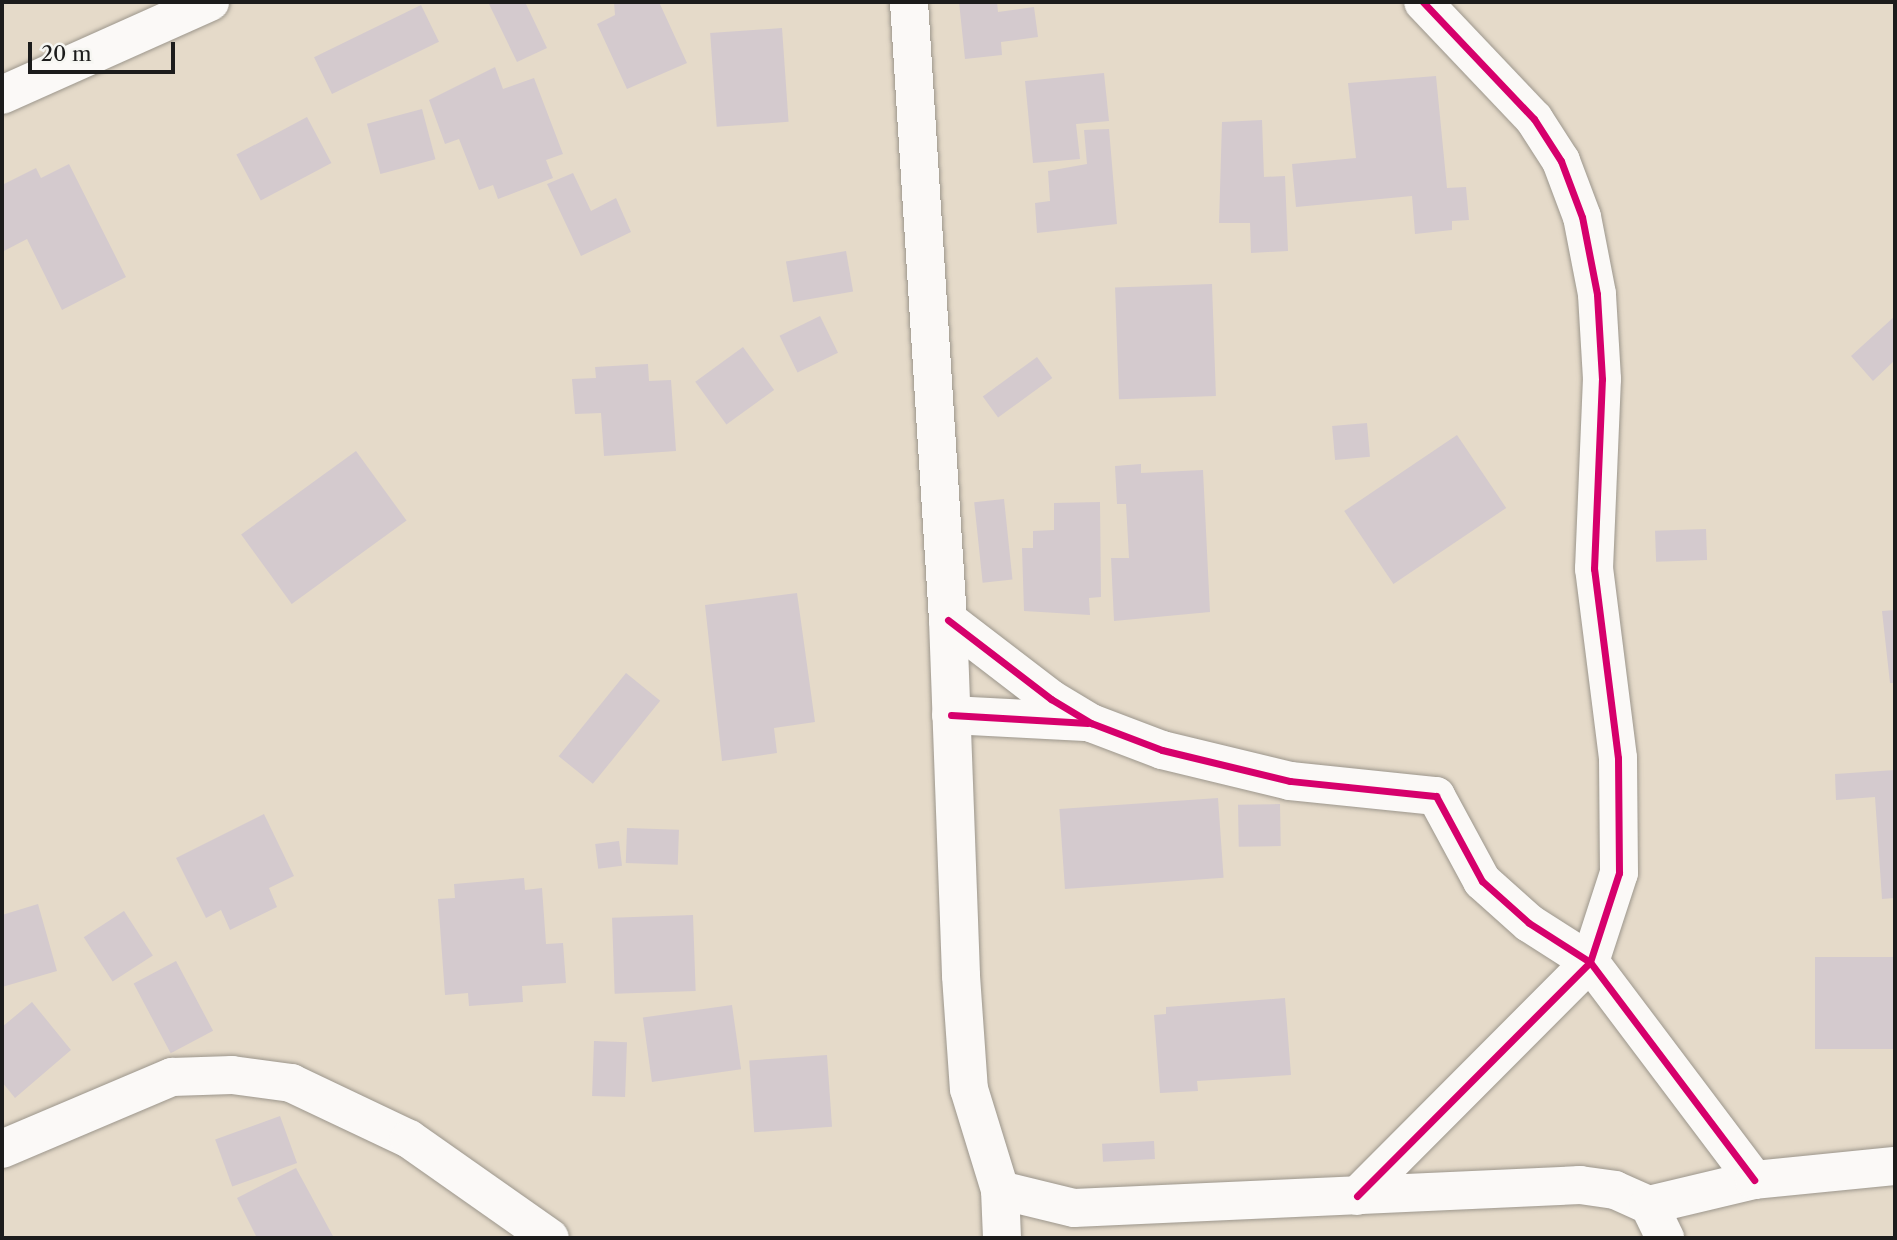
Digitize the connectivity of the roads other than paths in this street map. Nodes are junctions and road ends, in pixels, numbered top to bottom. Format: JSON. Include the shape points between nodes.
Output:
{"nodes":[{"id":1,"x":211,"y":2,"type":"edge"},
{"id":2,"x":909,"y":2,"type":"edge"},
{"id":3,"x":1423,"y":2,"type":"edge"},
{"id":4,"x":2,"y":94,"type":"edge"},
{"id":5,"x":948,"y":620,"type":"junction"},
{"id":6,"x":951,"y":715,"type":"junction"},
{"id":7,"x":1091,"y":723,"type":"junction"},
{"id":8,"x":1590,"y":962,"type":"junction"},
{"id":9,"x":2,"y":1149,"type":"edge"},
{"id":10,"x":1895,"y":1166,"type":"edge"},
{"id":11,"x":1754,"y":1180,"type":"junction"},
{"id":12,"x":1000,"y":1189,"type":"junction"},
{"id":13,"x":1357,"y":1196,"type":"junction"},
{"id":14,"x":1649,"y":1205,"type":"junction"},
{"id":15,"x":1000,"y":1237,"type":"edge"},
{"id":16,"x":550,"y":1238,"type":"edge"},
{"id":17,"x":1665,"y":1238,"type":"edge"}],
"edges":[{"from":1,"to":4,"type":"street"},
{"from":2,"to":5,"type":"street"},
{"from":3,"to":8,"type":"street","via":[[1534,119],[1561,161],[1582,217],[1597,294],[1602,379],[1594,569],[1621,815],[1619,873]]},
{"from":5,"to":6,"type":"street"},
{"from":5,"to":7,"type":"street","via":[[1016,677]]},
{"from":6,"to":7,"type":"street"},
{"from":6,"to":12,"type":"street","via":[[969,1089]]},
{"from":7,"to":8,"type":"street","via":[[1238,771],[1424,790],[1447,808],[1482,881],[1529,923]]},
{"from":8,"to":11,"type":"street"},
{"from":8,"to":13,"type":"street"},
{"from":9,"to":16,"type":"street","via":[[172,1077],[232,1075],[291,1083],[410,1139]]},
{"from":10,"to":11,"type":"street"},
{"from":11,"to":14,"type":"street"},
{"from":12,"to":13,"type":"street","via":[[1074,1208]]},
{"from":12,"to":15,"type":"street"},
{"from":13,"to":14,"type":"street","via":[[1580,1185],[1615,1190]]},
{"from":14,"to":17,"type":"street"}]}
